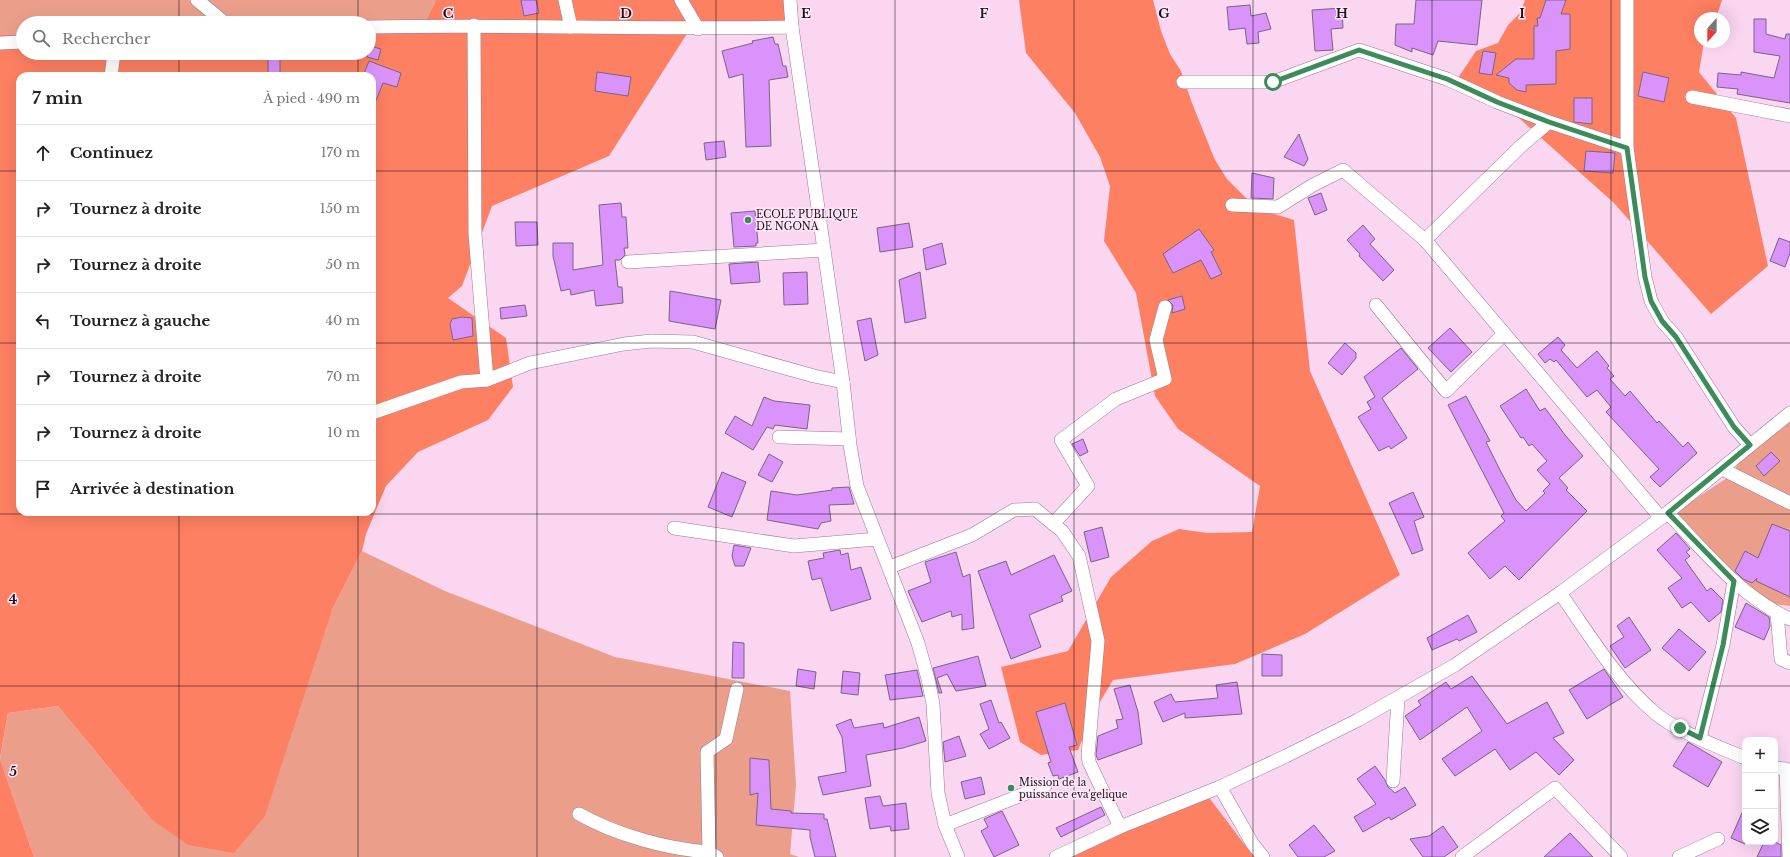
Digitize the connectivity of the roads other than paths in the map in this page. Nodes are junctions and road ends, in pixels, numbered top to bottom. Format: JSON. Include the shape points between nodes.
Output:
{"nodes":[{"id":1,"x":197,"y":0,"type":"edge"},
{"id":2,"x":565,"y":0,"type":"edge"},
{"id":3,"x":681,"y":0,"type":"edge"},
{"id":4,"x":790,"y":0,"type":"edge"},
{"id":5,"x":1628,"y":0,"type":"edge"},
{"id":6,"x":217,"y":16,"type":"edge"},
{"id":7,"x":474,"y":25,"type":"junction"},
{"id":8,"x":376,"y":27,"type":"edge"},
{"id":9,"x":571,"y":27,"type":"junction"},
{"id":10,"x":792,"y":27,"type":"junction"},
{"id":11,"x":698,"y":29,"type":"junction"},
{"id":12,"x":16,"y":42,"type":"edge"},
{"id":13,"x":0,"y":43,"type":"edge"},
{"id":14,"x":113,"y":60,"type":"edge"},
{"id":15,"x":112,"y":72,"type":"edge"},
{"id":16,"x":1183,"y":82,"type":"dead end"},
{"id":17,"x":1692,"y":97,"type":"dead end"},
{"id":18,"x":1790,"y":116,"type":"edge"},
{"id":19,"x":1549,"y":122,"type":"junction"},
{"id":20,"x":1627,"y":148,"type":"junction"},
{"id":21,"x":1232,"y":205,"type":"dead end"},
{"id":22,"x":1425,"y":240,"type":"junction"},
{"id":23,"x":824,"y":250,"type":"junction"},
{"id":24,"x":628,"y":262,"type":"dead end"},
{"id":25,"x":1376,"y":305,"type":"dead end"},
{"id":26,"x":1165,"y":308,"type":"dead end"},
{"id":27,"x":1504,"y":334,"type":"junction"},
{"id":28,"x":487,"y":380,"type":"junction"},
{"id":29,"x":842,"y":382,"type":"junction"},
{"id":30,"x":376,"y":412,"type":"edge"},
{"id":31,"x":1790,"y":413,"type":"edge"},
{"id":32,"x":779,"y":437,"type":"dead end"},
{"id":33,"x":849,"y":439,"type":"junction"},
{"id":34,"x":1750,"y":445,"type":"junction"},
{"id":35,"x":1722,"y":469,"type":"junction"},
{"id":36,"x":1790,"y":504,"type":"edge"},
{"id":37,"x":1664,"y":516,"type":"junction"},
{"id":38,"x":1053,"y":524,"type":"junction"},
{"id":39,"x":674,"y":528,"type":"dead end"},
{"id":40,"x":877,"y":539,"type":"junction"},
{"id":41,"x":890,"y":566,"type":"junction"},
{"id":42,"x":1734,"y":581,"type":"junction"},
{"id":43,"x":1560,"y":593,"type":"junction"},
{"id":44,"x":1777,"y":613,"type":"junction"},
{"id":45,"x":1790,"y":619,"type":"edge"},
{"id":46,"x":1790,"y":663,"type":"edge"},
{"id":47,"x":737,"y":689,"type":"dead end"},
{"id":48,"x":1398,"y":698,"type":"junction"},
{"id":49,"x":1700,"y":738,"type":"junction"},
{"id":50,"x":1742,"y":757,"type":"edge"},
{"id":51,"x":1778,"y":768,"type":"edge"},
{"id":52,"x":1393,"y":781,"type":"dead end"},
{"id":53,"x":1045,"y":786,"type":"dead end"},
{"id":54,"x":1220,"y":787,"type":"junction"},
{"id":55,"x":579,"y":814,"type":"dead end"},
{"id":56,"x":945,"y":825,"type":"junction"},
{"id":57,"x":1120,"y":827,"type":"junction"},
{"id":58,"x":1788,"y":828,"type":"edge"},
{"id":59,"x":1718,"y":839,"type":"dead end"},
{"id":60,"x":713,"y":854,"type":"edge"},
{"id":61,"x":958,"y":857,"type":"edge"},
{"id":62,"x":1056,"y":857,"type":"edge"},
{"id":63,"x":1263,"y":857,"type":"edge"},
{"id":64,"x":1462,"y":857,"type":"edge"},
{"id":65,"x":1620,"y":857,"type":"edge"},
{"id":66,"x":1679,"y":857,"type":"edge"},
{"id":67,"x":1789,"y":857,"type":"edge"}],
"edges":[{"from":1,"to":6,"type":"street"},
{"from":2,"to":9,"type":"street"},
{"from":3,"to":11,"type":"street"},
{"from":4,"to":10,"type":"street"},
{"from":5,"to":20,"type":"street"},
{"from":7,"to":8,"type":"street"},
{"from":7,"to":9,"type":"street"},
{"from":7,"to":28,"type":"street","via":[[475,234]]},
{"from":9,"to":11,"type":"street"},
{"from":10,"to":11,"type":"street"},
{"from":10,"to":23,"type":"street"},
{"from":12,"to":13,"type":"street"},
{"from":14,"to":15,"type":"street"},
{"from":16,"to":19,"type":"street","via":[[1273,82],[1359,50],[1447,79]]},
{"from":17,"to":18,"type":"street"},
{"from":19,"to":20,"type":"street"},
{"from":19,"to":22,"type":"street"},
{"from":20,"to":34,"type":"street","via":[[1645,277],[1651,301],[1734,427]]},
{"from":21,"to":22,"type":"street","via":[[1278,207],[1343,170]]},
{"from":22,"to":27,"type":"street"},
{"from":23,"to":24,"type":"street"},
{"from":23,"to":29,"type":"street"},
{"from":25,"to":27,"type":"street","via":[[1446,391]]},
{"from":26,"to":38,"type":"street","via":[[1156,340],[1165,379],[1116,399],[1061,440],[1088,486]]},
{"from":27,"to":37,"type":"street"},
{"from":28,"to":29,"type":"street","via":[[530,363],[651,341],[693,342]]},
{"from":28,"to":30,"type":"street","via":[[461,382]]},
{"from":29,"to":33,"type":"street"},
{"from":31,"to":34,"type":"street"},
{"from":32,"to":33,"type":"street"},
{"from":33,"to":40,"type":"street","via":[[857,486]]},
{"from":34,"to":35,"type":"street"},
{"from":35,"to":36,"type":"street"},
{"from":35,"to":37,"type":"street"},
{"from":37,"to":42,"type":"street"},
{"from":37,"to":43,"type":"street"},
{"from":38,"to":41,"type":"street","via":[[1035,509],[1014,510],[972,535]]},
{"from":38,"to":57,"type":"street","via":[[1062,531],[1078,556],[1088,596],[1098,648],[1088,755]]},
{"from":39,"to":40,"type":"street","via":[[794,546]]},
{"from":40,"to":41,"type":"street"},
{"from":41,"to":56,"type":"street","via":[[918,643],[929,685],[934,710],[938,793]]},
{"from":42,"to":44,"type":"street"},
{"from":42,"to":49,"type":"street","via":[[1723,645]]},
{"from":43,"to":48,"type":"street","via":[[1455,665]]},
{"from":43,"to":49,"type":"street","via":[[1607,660],[1642,700],[1656,714]]},
{"from":44,"to":45,"type":"street"},
{"from":44,"to":46,"type":"street","via":[[1781,659]]},
{"from":47,"to":60,"type":"street","via":[[726,739],[707,752]]},
{"from":48,"to":52,"type":"street"},
{"from":48,"to":54,"type":"street","via":[[1345,727]]},
{"from":49,"to":50,"type":"street"},
{"from":51,"to":58,"type":"street","via":[[1786,769]]},
{"from":53,"to":56,"type":"street"},
{"from":54,"to":57,"type":"street"},
{"from":54,"to":63,"type":"street","via":[[1252,843]]},
{"from":55,"to":60,"type":"street","via":[[645,840]]},
{"from":56,"to":61,"type":"street"},
{"from":57,"to":62,"type":"street"},
{"from":58,"to":67,"type":"street"},
{"from":59,"to":66,"type":"street"},
{"from":64,"to":65,"type":"street","via":[[1555,788]]}]}
